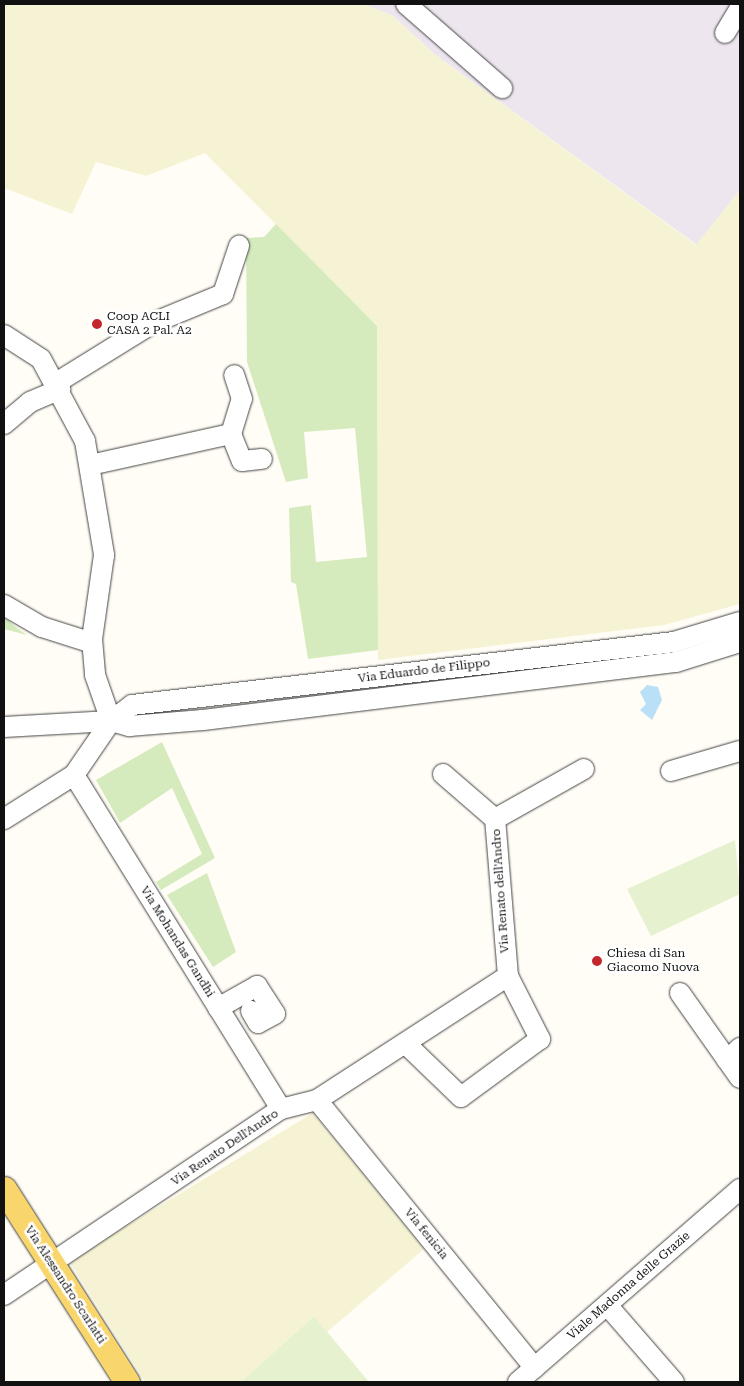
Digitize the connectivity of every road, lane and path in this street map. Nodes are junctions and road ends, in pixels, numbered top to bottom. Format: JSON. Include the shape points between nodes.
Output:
{"nodes":[{"id":1,"x":406,"y":4,"type":"edge"},
{"id":2,"x":740,"y":8,"type":"edge"},
{"id":3,"x":725,"y":33,"type":"dead end"},
{"id":4,"x":502,"y":88,"type":"dead end"},
{"id":5,"x":239,"y":246,"type":"dead end"},
{"id":6,"x":4,"y":335,"type":"edge"},
{"id":7,"x":234,"y":375,"type":"dead end"},
{"id":8,"x":58,"y":386,"type":"junction"},
{"id":9,"x":4,"y":424,"type":"edge"},
{"id":10,"x":231,"y":434,"type":"junction"},
{"id":11,"x":262,"y":459,"type":"dead end"},
{"id":12,"x":90,"y":465,"type":"junction"},
{"id":13,"x":4,"y":605,"type":"edge"},
{"id":14,"x":740,"y":622,"type":"edge"},
{"id":15,"x":740,"y":642,"type":"edge"},
{"id":16,"x":92,"y":643,"type":"junction"},
{"id":17,"x":120,"y":724,"type":"junction"},
{"id":18,"x":4,"y":727,"type":"edge"},
{"id":19,"x":740,"y":751,"type":"edge"},
{"id":20,"x":584,"y":769,"type":"dead end"},
{"id":21,"x":672,"y":772,"type":"dead end"},
{"id":22,"x":443,"y":774,"type":"dead end"},
{"id":23,"x":74,"y":775,"type":"junction"},
{"id":24,"x":4,"y":819,"type":"edge"},
{"id":25,"x":495,"y":819,"type":"junction"},
{"id":26,"x":508,"y":976,"type":"junction"},
{"id":27,"x":680,"y":993,"type":"dead end"},
{"id":28,"x":218,"y":1008,"type":"junction"},
{"id":29,"x":251,"y":1010,"type":"dead end"},
{"id":30,"x":406,"y":1044,"type":"junction"},
{"id":31,"x":734,"y":1054,"type":"edge"},
{"id":32,"x":740,"y":1078,"type":"edge"},
{"id":33,"x":317,"y":1100,"type":"junction"},
{"id":34,"x":281,"y":1109,"type":"junction"},
{"id":35,"x":4,"y":1188,"type":"edge"},
{"id":36,"x":740,"y":1190,"type":"edge"},
{"id":37,"x":52,"y":1265,"type":"junction"},
{"id":38,"x":4,"y":1295,"type":"edge"},
{"id":39,"x":607,"y":1305,"type":"junction"},
{"id":40,"x":535,"y":1368,"type":"junction"},
{"id":41,"x":127,"y":1382,"type":"edge"},
{"id":42,"x":518,"y":1382,"type":"edge"},
{"id":43,"x":674,"y":1382,"type":"edge"}],
"edges":[{"from":1,"to":4,"type":"street"},
{"from":2,"to":3,"type":"street"},
{"from":5,"to":8,"type":"street","via":[[223,294],[153,323]]},
{"from":6,"to":8,"type":"street","via":[[30,348]]},
{"from":7,"to":10,"type":"street","via":[[242,399]]},
{"from":8,"to":9,"type":"street","via":[[30,402]]},
{"from":8,"to":12,"type":"street","via":[[85,441]]},
{"from":10,"to":11,"type":"street","via":[[242,461]]},
{"from":10,"to":12,"type":"street"},
{"from":12,"to":16,"type":"street","via":[[104,555]]},
{"from":13,"to":16,"type":"street","via":[[42,628]]},
{"from":14,"to":17,"type":"street","name":"Via Eduardo de Filippo","via":[[674,642],[132,705]]},
{"from":15,"to":17,"type":"street","name":"Via Eduardo de Filippo","via":[[676,662],[203,720]]},
{"from":16,"to":17,"type":"street","via":[[95,675]]},
{"from":17,"to":18,"type":"street","name":"Via Eduardo de Filippo"},
{"from":17,"to":23,"type":"street","name":"Via Eduardo de Filippo"},
{"from":19,"to":21,"type":"street"},
{"from":20,"to":25,"type":"street","name":"Via Renato dell'Andro"},
{"from":22,"to":25,"type":"street"},
{"from":23,"to":24,"type":"street","name":"Via Eduardo de Filippo"},
{"from":23,"to":28,"type":"street","name":"Via Mohandas Gandhi"},
{"from":25,"to":26,"type":"street","name":"Via Renato dell'Andro"},
{"from":26,"to":30,"type":"street","name":"Via Renato Dell'Andro"},
{"from":26,"to":30,"type":"street","via":[[540,1039],[461,1097]]},
{"from":27,"to":31,"type":"street"},
{"from":28,"to":29,"type":"street","via":[[257,986],[275,1014],[258,1024]]},
{"from":28,"to":34,"type":"street","name":"Via Mohandas Gandhi"},
{"from":30,"to":33,"type":"street","name":"Via Renato Dell'Andro"},
{"from":31,"to":32,"type":"street"},
{"from":33,"to":34,"type":"street","name":"Via Renato Dell'Andro"},
{"from":33,"to":40,"type":"street","name":"Via fenicia"},
{"from":34,"to":37,"type":"street","name":"Via Renato Dell'Andro"},
{"from":35,"to":37,"type":"main road","name":"Via Alessandro Scarlatti"},
{"from":36,"to":39,"type":"street","name":"Viale Madonna delle Grazie"},
{"from":37,"to":38,"type":"street","name":"Via Renato Dell'Andro"},
{"from":37,"to":41,"type":"main road","name":"Via Alessandro Scarlatti"},
{"from":39,"to":40,"type":"street","name":"Viale Madonna delle Grazie"},
{"from":39,"to":43,"type":"street"},
{"from":40,"to":42,"type":"street","name":"Viale Madonna delle Grazie"}]}
